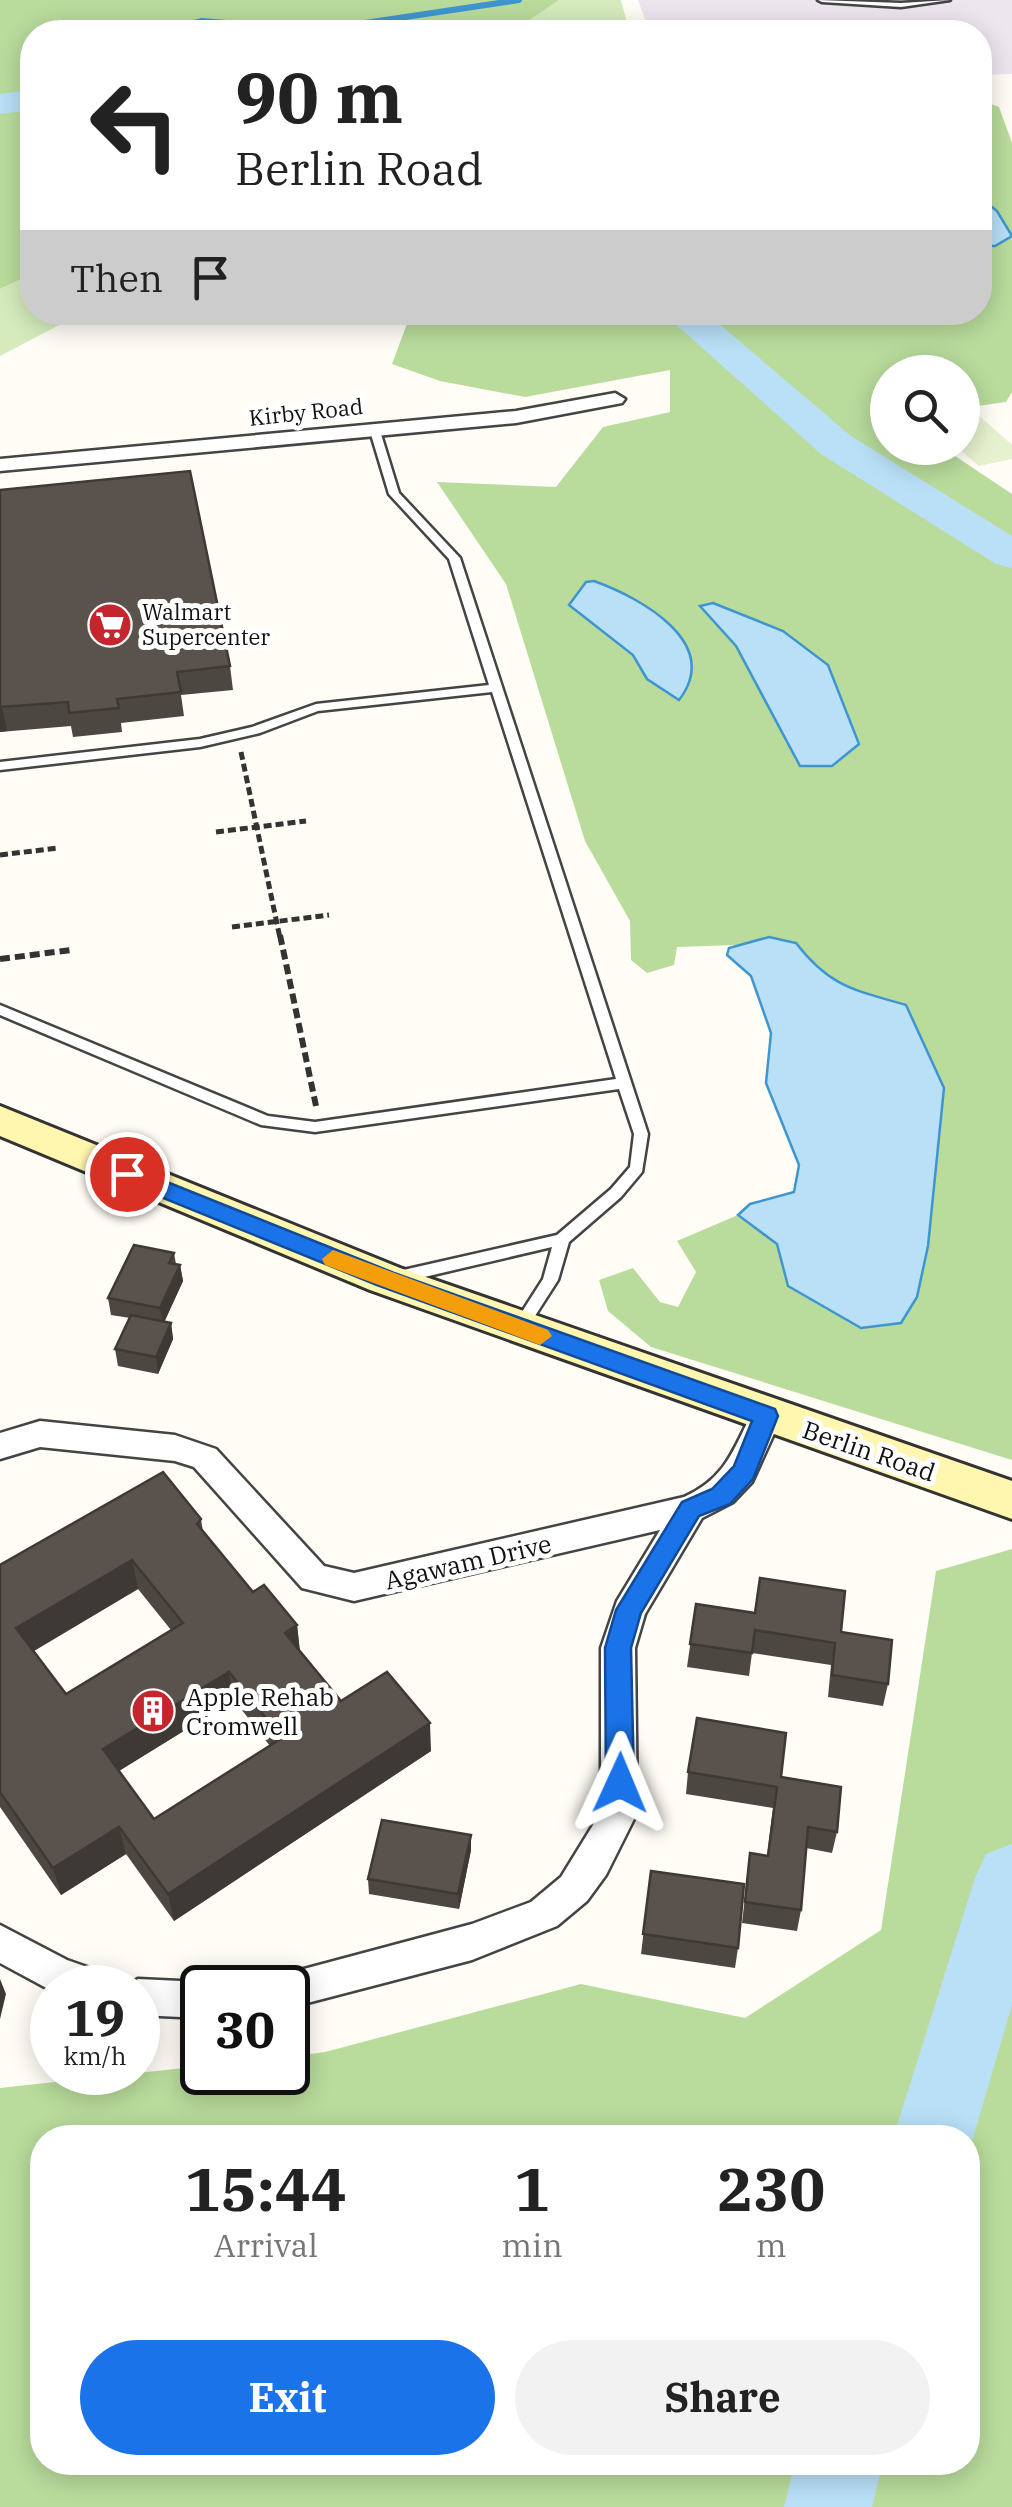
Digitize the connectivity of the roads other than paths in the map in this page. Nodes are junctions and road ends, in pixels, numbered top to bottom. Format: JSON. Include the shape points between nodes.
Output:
{"nodes":[{"id":1,"x":822,"y":0,"type":"edge"},
{"id":2,"x":946,"y":0,"type":"edge"},
{"id":3,"x":615,"y":400,"type":"dead end"},
{"id":4,"x":374,"y":431,"type":"junction"},
{"id":5,"x":0,"y":465,"type":"edge"},
{"id":6,"x":498,"y":688,"type":"junction"},
{"id":7,"x":0,"y":766,"type":"edge"},
{"id":8,"x":0,"y":1010,"type":"edge"},
{"id":9,"x":626,"y":1083,"type":"junction"},
{"id":10,"x":0,"y":1120,"type":"edge"},
{"id":11,"x":562,"y":1239,"type":"junction"},
{"id":12,"x":386,"y":1279,"type":"junction"},
{"id":13,"x":519,"y":1329,"type":"junction"},
{"id":14,"x":766,"y":1416,"type":"junction"},
{"id":15,"x":0,"y":1446,"type":"edge"},
{"id":16,"x":1012,"y":1500,"type":"edge"},
{"id":17,"x":690,"y":1509,"type":"junction"},
{"id":18,"x":0,"y":1942,"type":"edge"},
{"id":19,"x":39,"y":1965,"type":"edge"},
{"id":20,"x":310,"y":1984,"type":"edge"}],
"edges":[{"from":1,"to":2,"type":"lane"},
{"from":3,"to":4,"type":"street","name":"Kirby Road"},
{"from":4,"to":5,"type":"street","name":"Kirby Road"},
{"from":4,"to":6,"type":"lane","via":[[394,494],[454,558]]},
{"from":6,"to":7,"type":"lane","via":[[316,708],[200,742]]},
{"from":6,"to":9,"type":"lane"},
{"from":8,"to":9,"type":"lane","via":[[266,1121],[316,1127]]},
{"from":9,"to":11,"type":"lane","via":[[641,1134],[637,1168]]},
{"from":10,"to":12,"type":"main road","name":"Berlin Road"},
{"from":11,"to":12,"type":"lane"},
{"from":11,"to":13,"type":"lane","via":[[550,1280]]},
{"from":12,"to":13,"type":"main road","name":"Berlin Road"},
{"from":13,"to":14,"type":"main road","name":"Berlin Road"},
{"from":14,"to":16,"type":"main road","name":"Berlin Road"},
{"from":14,"to":17,"type":"street","name":"Agawam Drive","via":[[744,1472],[721,1496]]},
{"from":15,"to":17,"type":"street","name":"Agawam Drive","via":[[40,1434],[175,1448],[205,1458],[314,1578],[354,1586],[403,1580]]},
{"from":17,"to":20,"type":"street","name":"Agawam Drive","via":[[629,1610],[618,1648],[618,1813],[574,1889],[544,1914],[472,1942]]},
{"from":18,"to":19,"type":"street"}]}
